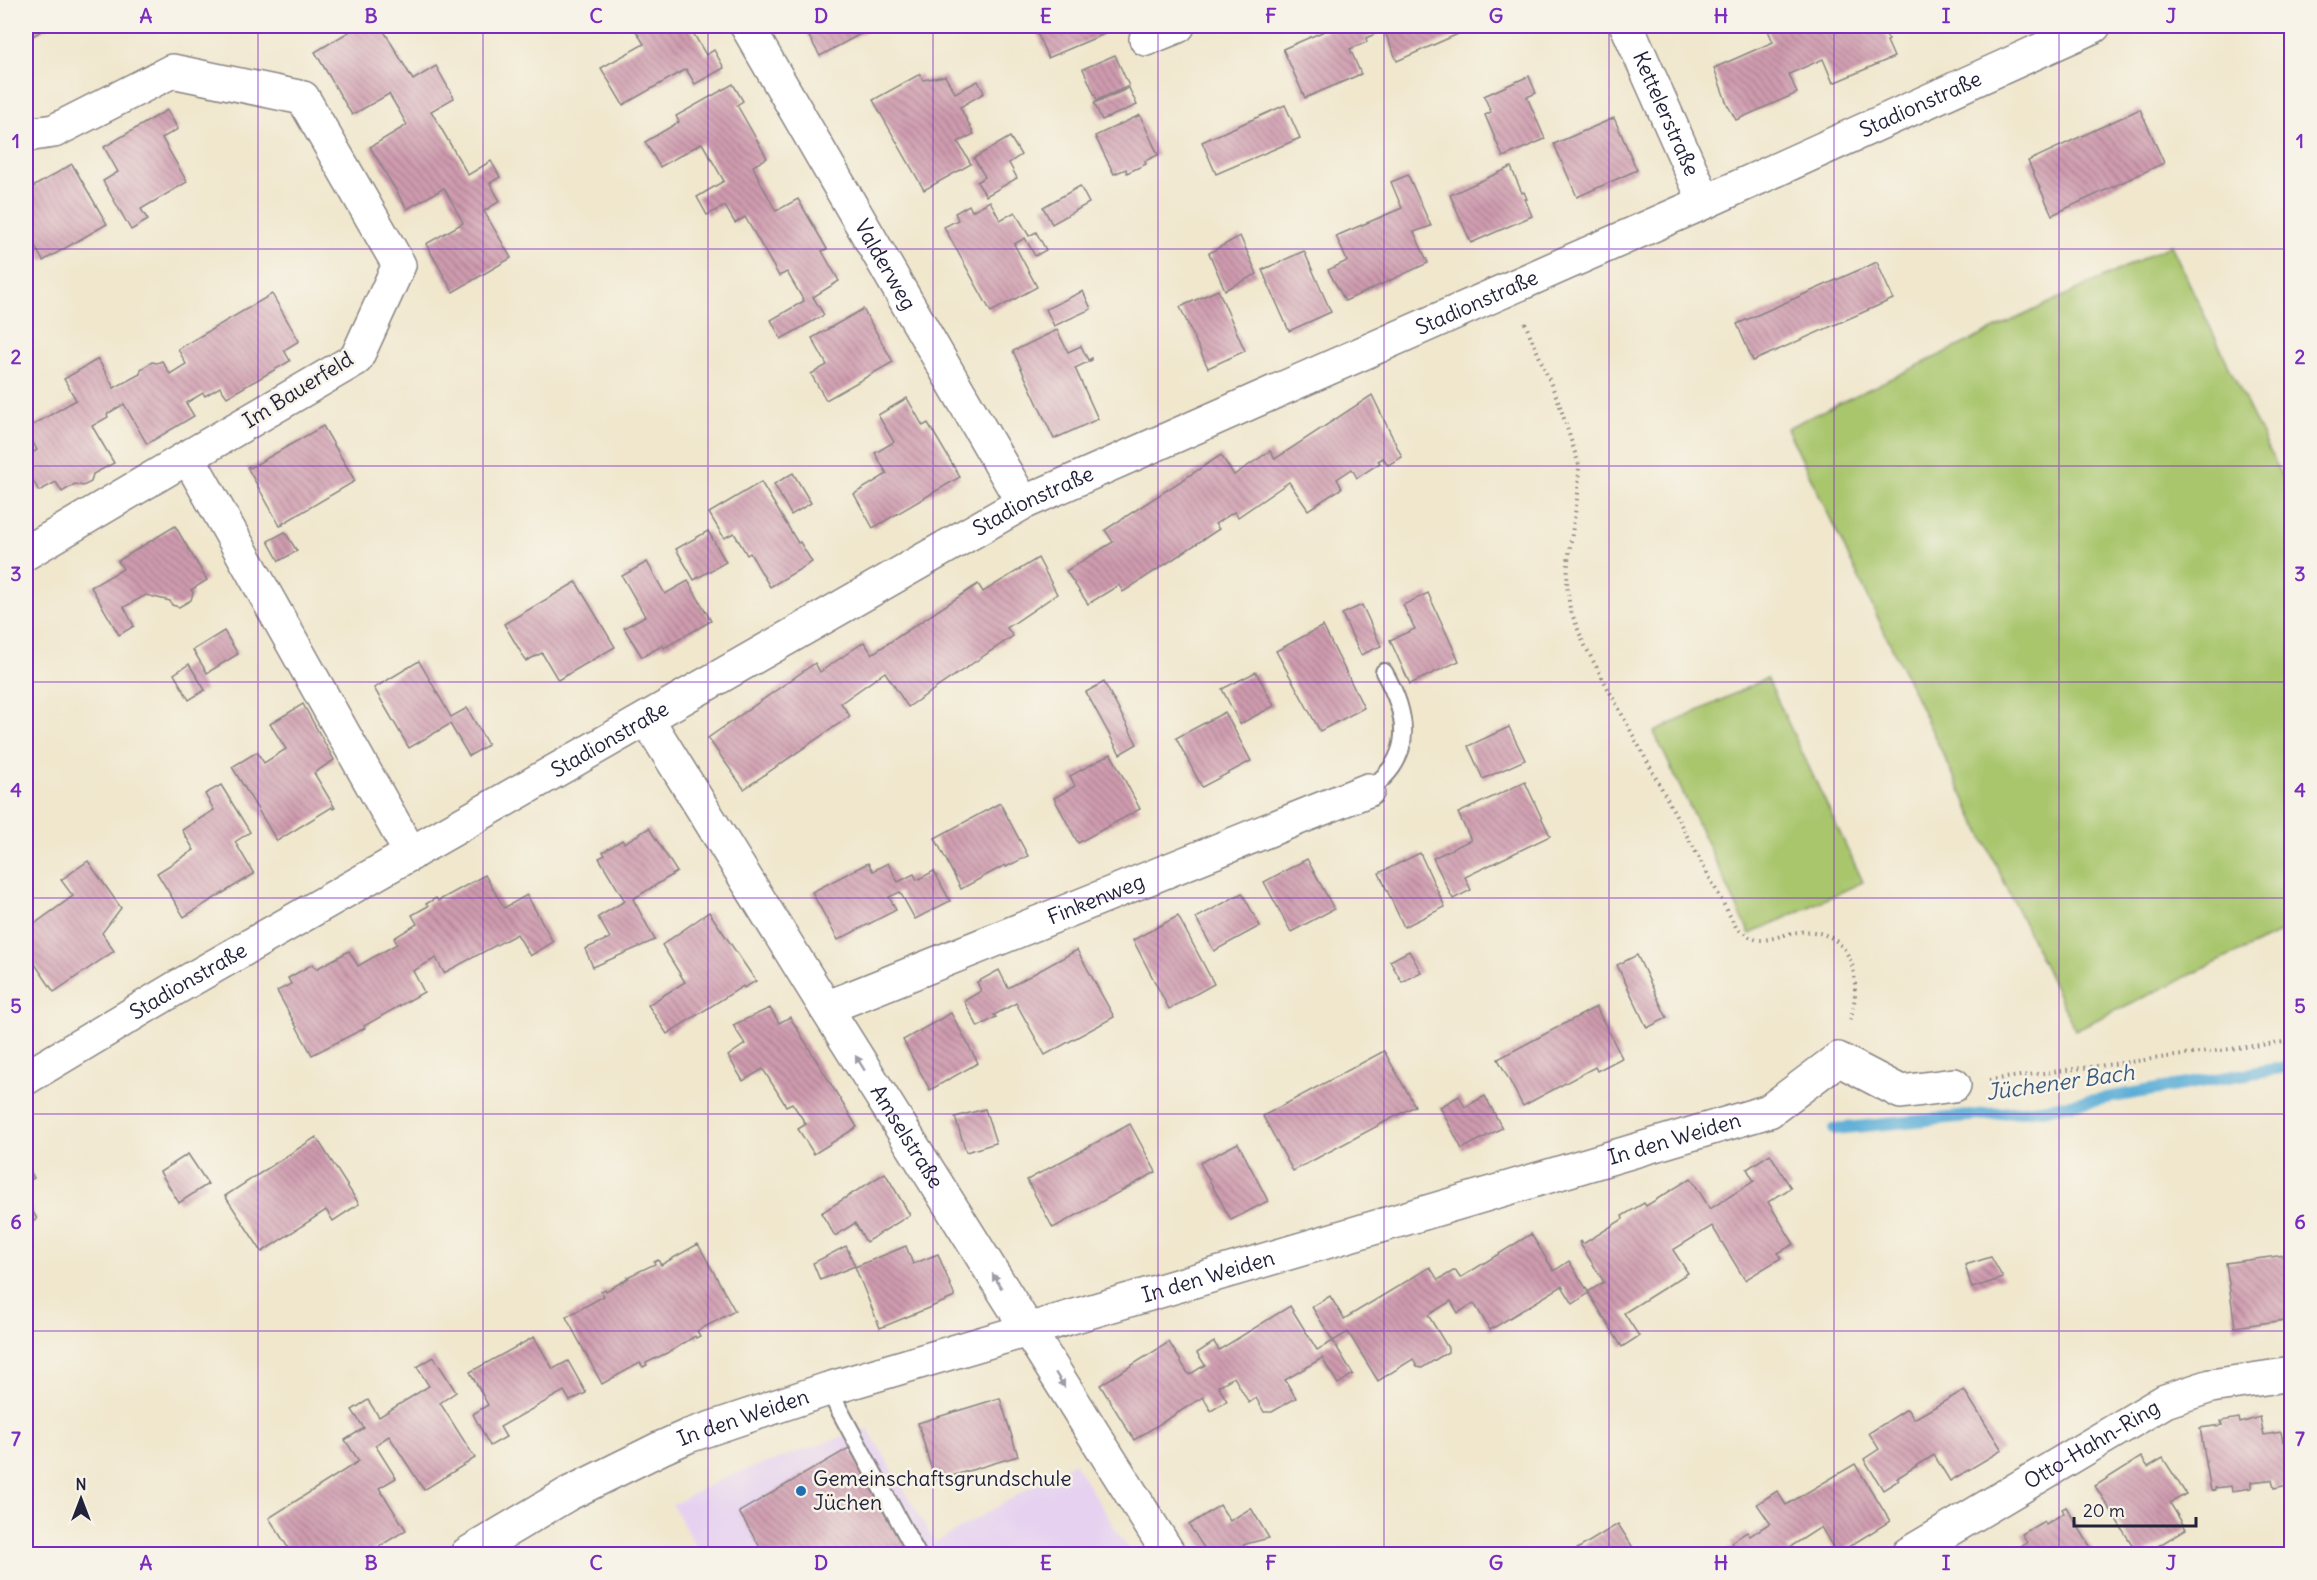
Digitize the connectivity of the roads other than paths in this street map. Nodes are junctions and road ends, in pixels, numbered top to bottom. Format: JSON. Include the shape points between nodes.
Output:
{"nodes":[{"id":1,"x":747,"y":26,"type":"edge"},
{"id":2,"x":1178,"y":26,"type":"edge"},
{"id":3,"x":1628,"y":26,"type":"edge"},
{"id":4,"x":2094,"y":26,"type":"edge"},
{"id":5,"x":1146,"y":39,"type":"dead end"},
{"id":6,"x":26,"y":135,"type":"edge"},
{"id":7,"x":1705,"y":202,"type":"junction"},
{"id":8,"x":188,"y":457,"type":"junction"},
{"id":9,"x":1023,"y":503,"type":"junction"},
{"id":10,"x":26,"y":553,"type":"edge"},
{"id":11,"x":1384,"y":672,"type":"dead end"},
{"id":12,"x":647,"y":719,"type":"junction"},
{"id":13,"x":1368,"y":790,"type":"joint"},
{"id":14,"x":411,"y":854,"type":"junction"},
{"id":15,"x":826,"y":1008,"type":"junction"},
{"id":16,"x":26,"y":1078,"type":"edge"},
{"id":17,"x":1954,"y":1085,"type":"road end"},
{"id":18,"x":1029,"y":1331,"type":"junction"},
{"id":19,"x":2292,"y":1374,"type":"edge"},
{"id":20,"x":828,"y":1389,"type":"junction"},
{"id":21,"x":467,"y":1554,"type":"edge"},
{"id":22,"x":917,"y":1554,"type":"edge"},
{"id":23,"x":1169,"y":1554,"type":"edge"},
{"id":24,"x":1908,"y":1554,"type":"edge"}],
"edges":[{"from":1,"to":9,"type":"street","name":"Valderweg"},
{"from":2,"to":5,"type":"street"},
{"from":3,"to":7,"type":"street","name":"Kettelerstraße"},
{"from":4,"to":7,"type":"street","name":"Stadionstraße"},
{"from":6,"to":8,"type":"street","name":"Im Bauerfeld","via":[[66,126],[172,71],[303,98],[399,266],[356,359]]},
{"from":7,"to":9,"type":"street","name":"Stadionstraße"},
{"from":8,"to":10,"type":"street"},
{"from":8,"to":14,"type":"street"},
{"from":9,"to":12,"type":"street","name":"Stadionstraße"},
{"from":11,"to":13,"type":"lane","via":[[1403,714],[1403,740],[1392,768]]},
{"from":12,"to":14,"type":"street","name":"Stadionstraße"},
{"from":12,"to":15,"type":"street","name":"Amselstraße"},
{"from":13,"to":15,"type":"street","name":"Finkenweg"},
{"from":14,"to":16,"type":"street","name":"Stadionstraße"},
{"from":18,"to":15,"type":"street","name":"Amselstraße","one_way":true},
{"from":17,"to":18,"type":"street","name":"In den Weiden","via":[[1900,1092],[1838,1059],[1769,1111]]},
{"from":18,"to":20,"type":"street","name":"In den Weiden"},
{"from":18,"to":23,"type":"street","name":"Amselstraße","one_way":true},
{"from":19,"to":24,"type":"street","name":"Otto-Hahn-Ring","via":[[2211,1386],[2165,1401]]},
{"from":20,"to":21,"type":"street","name":"In den Weiden","via":[[661,1448],[568,1494]]},
{"from":20,"to":22,"type":"lane"}]}
